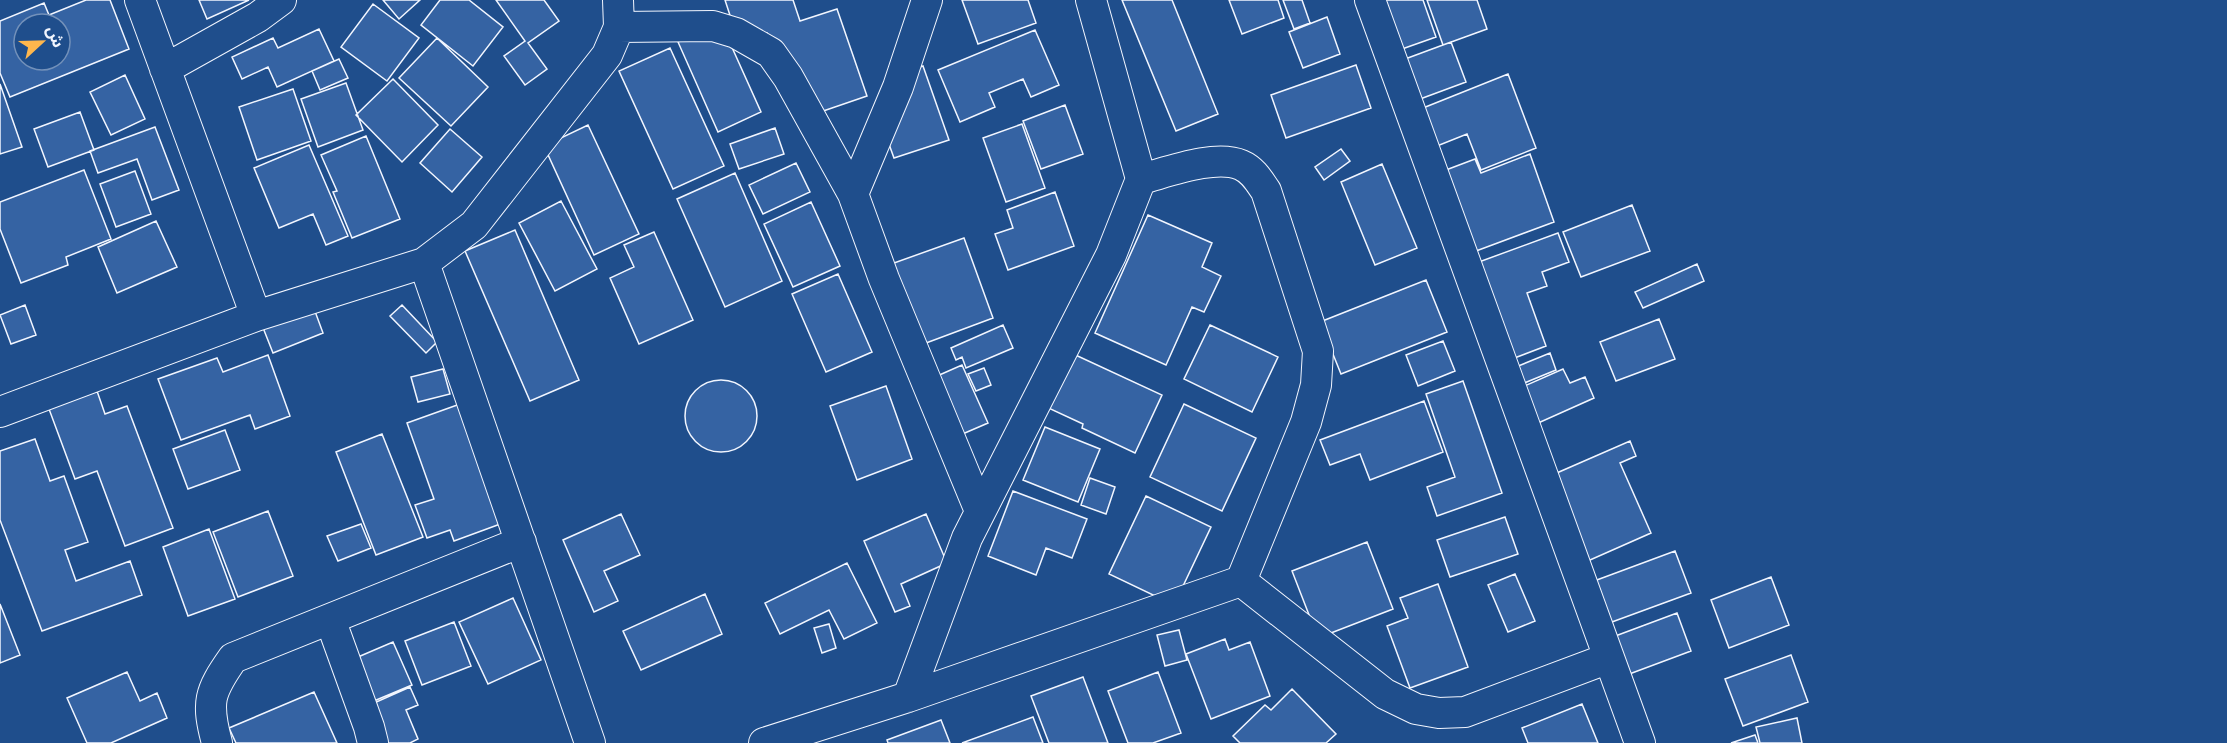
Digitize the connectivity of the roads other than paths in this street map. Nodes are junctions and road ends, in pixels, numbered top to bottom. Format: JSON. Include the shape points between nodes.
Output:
{"nodes":[{"id":1,"x":140,"y":0,"type":"edge"},
{"id":2,"x":281,"y":0,"type":"edge"},
{"id":3,"x":927,"y":0,"type":"edge"},
{"id":4,"x":1091,"y":0,"type":"edge"},
{"id":5,"x":1370,"y":0,"type":"edge"},
{"id":6,"x":618,"y":14,"type":"edge"},
{"id":7,"x":165,"y":69,"type":"junction"},
{"id":8,"x":1141,"y":179,"type":"junction"},
{"id":9,"x":853,"y":194,"type":"junction"},
{"id":10,"x":424,"y":263,"type":"junction"},
{"id":11,"x":256,"y":316,"type":"junction"},
{"id":12,"x":0,"y":412,"type":"edge"},
{"id":13,"x":980,"y":511,"type":"junction"},
{"id":14,"x":520,"y":542,"type":"junction"},
{"id":15,"x":1241,"y":581,"type":"junction"},
{"id":16,"x":330,"y":620,"type":"junction"},
{"id":17,"x":1608,"y":658,"type":"junction"},
{"id":18,"x":908,"y":697,"type":"junction"},
{"id":19,"x":218,"y":743,"type":"edge"},
{"id":20,"x":373,"y":743,"type":"edge"},
{"id":21,"x":590,"y":743,"type":"edge"},
{"id":22,"x":764,"y":743,"type":"edge"},
{"id":23,"x":1640,"y":743,"type":"edge"}],
"edges":[{"from":1,"to":7,"type":"street"},
{"from":2,"to":7,"type":"street"},
{"from":3,"to":9,"type":"street","via":[[898,87]]},
{"from":4,"to":8,"type":"street"},
{"from":5,"to":17,"type":"street"},
{"from":6,"to":9,"type":"street","via":[[713,26],[736,33],[771,53],[789,77]]},
{"from":6,"to":10,"type":"street","via":[[607,55],[474,225]]},
{"from":7,"to":11,"type":"street"},
{"from":8,"to":13,"type":"street","via":[[1111,255]]},
{"from":8,"to":15,"type":"street","via":[[1210,161],[1240,164],[1255,175],[1266,191],[1318,351],[1316,385],[1306,422]]},
{"from":9,"to":13,"type":"street"},
{"from":10,"to":11,"type":"street"},
{"from":10,"to":14,"type":"street"},
{"from":11,"to":12,"type":"street"},
{"from":13,"to":18,"type":"street"},
{"from":14,"to":16,"type":"street"},
{"from":14,"to":21,"type":"street"},
{"from":15,"to":17,"type":"street","via":[[1385,694],[1416,709],[1465,712]]},
{"from":15,"to":18,"type":"street"},
{"from":16,"to":19,"type":"street","via":[[233,658],[210,700]]},
{"from":16,"to":20,"type":"street"},
{"from":17,"to":23,"type":"street"},
{"from":18,"to":22,"type":"street"}]}
